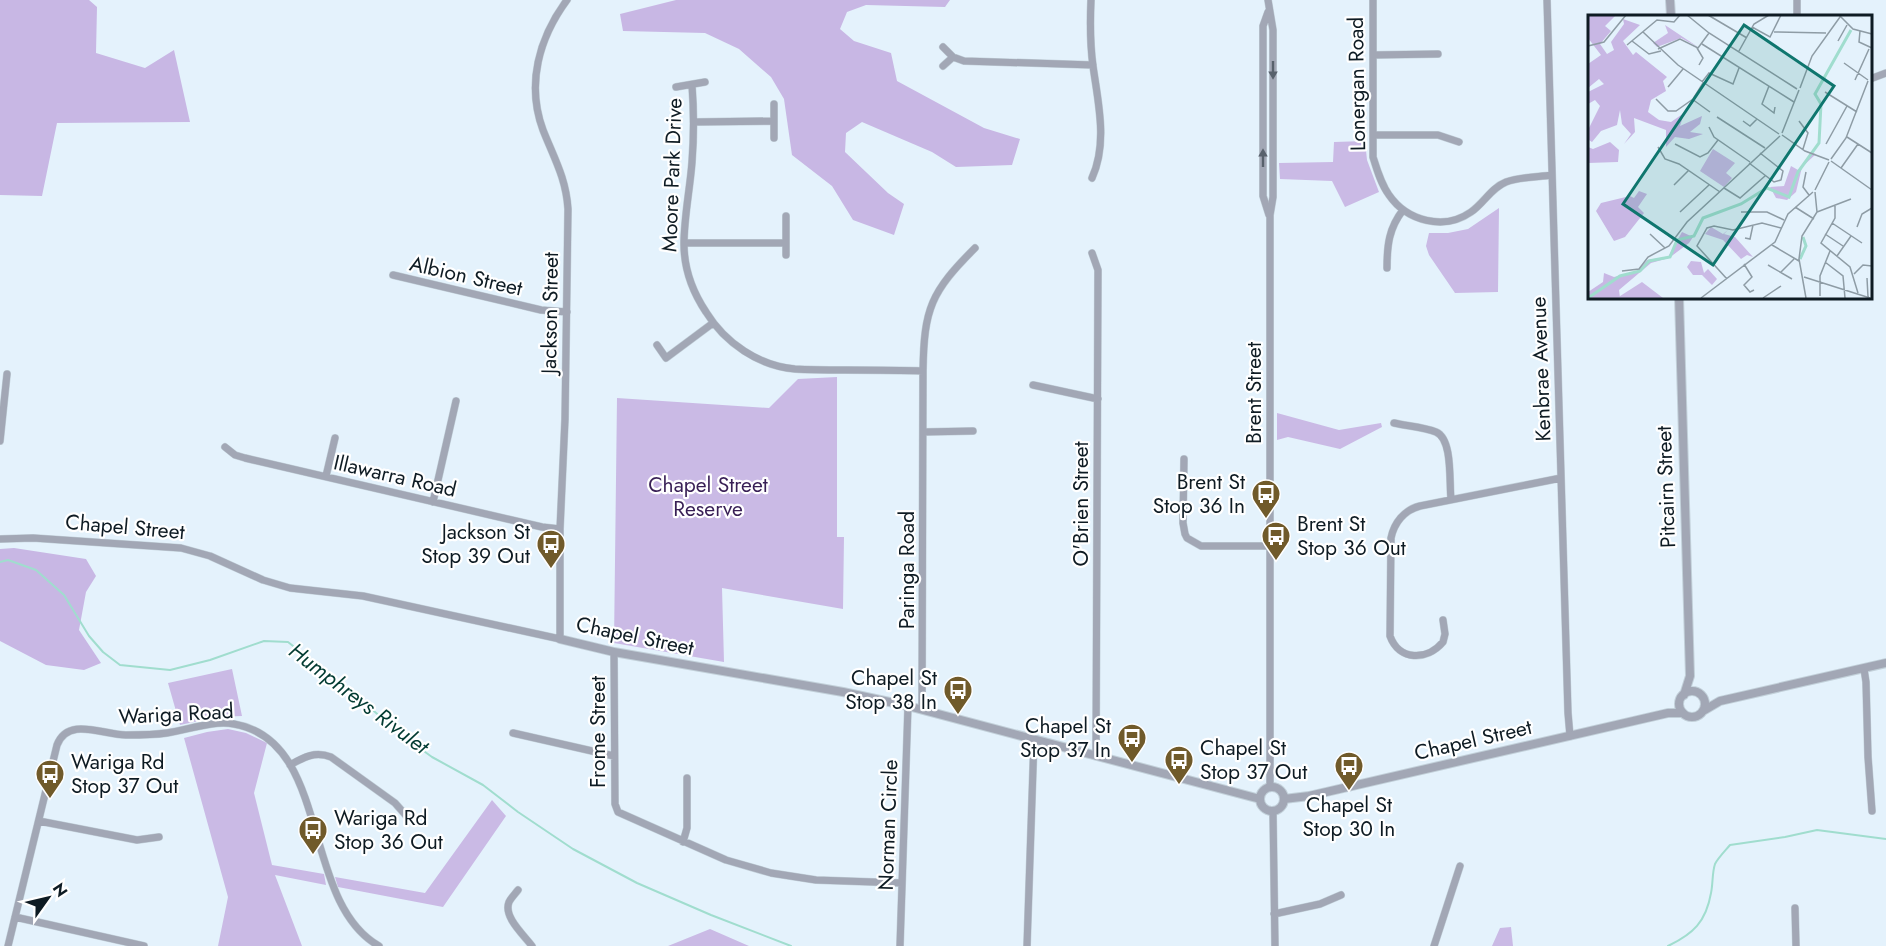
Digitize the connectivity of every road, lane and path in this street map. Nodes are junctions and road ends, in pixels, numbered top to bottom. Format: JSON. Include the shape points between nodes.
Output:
{"nodes":[{"id":1,"x":567,"y":0,"type":"edge"},
{"id":2,"x":1091,"y":0,"type":"edge"},
{"id":3,"x":1268,"y":0,"type":"edge"},
{"id":4,"x":1372,"y":0,"type":"edge"},
{"id":5,"x":1547,"y":0,"type":"edge"},
{"id":6,"x":1670,"y":0,"type":"edge"},
{"id":7,"x":1671,"y":15,"type":"edge"},
{"id":8,"x":943,"y":47,"type":"dead end"},
{"id":9,"x":1438,"y":54,"type":"dead end"},
{"id":10,"x":1373,"y":55,"type":"junction"},
{"id":11,"x":953,"y":57,"type":"junction"},
{"id":12,"x":1093,"y":65,"type":"junction"},
{"id":13,"x":943,"y":66,"type":"dead end"},
{"id":14,"x":1886,"y":73,"type":"edge"},
{"id":15,"x":1871,"y":78,"type":"edge"},
{"id":16,"x":705,"y":82,"type":"dead end"},
{"id":17,"x":692,"y":85,"type":"junction"},
{"id":18,"x":676,"y":87,"type":"dead end"},
{"id":19,"x":774,"y":104,"type":"dead end"},
{"id":20,"x":774,"y":121,"type":"junction"},
{"id":21,"x":694,"y":122,"type":"junction"},
{"id":22,"x":1373,"y":135,"type":"junction"},
{"id":23,"x":774,"y":138,"type":"dead end"},
{"id":24,"x":1458,"y":142,"type":"dead end"},
{"id":25,"x":1552,"y":175,"type":"junction"},
{"id":26,"x":1092,"y":178,"type":"dead end"},
{"id":27,"x":1403,"y":210,"type":"junction"},
{"id":28,"x":786,"y":216,"type":"dead end"},
{"id":29,"x":684,"y":243,"type":"junction"},
{"id":30,"x":786,"y":243,"type":"junction"},
{"id":31,"x":975,"y":248,"type":"dead end"},
{"id":32,"x":1092,"y":253,"type":"dead end"},
{"id":33,"x":786,"y":255,"type":"dead end"},
{"id":34,"x":1387,"y":268,"type":"dead end"},
{"id":35,"x":393,"y":275,"type":"dead end"},
{"id":36,"x":1679,"y":298,"type":"edge"},
{"id":37,"x":567,"y":312,"type":"junction"},
{"id":38,"x":712,"y":323,"type":"junction"},
{"id":39,"x":657,"y":345,"type":"dead end"},
{"id":40,"x":666,"y":358,"type":"junction"},
{"id":41,"x":672,"y":365,"type":"dead end"},
{"id":42,"x":923,"y":370,"type":"junction"},
{"id":43,"x":7,"y":374,"type":"dead end"},
{"id":44,"x":1033,"y":385,"type":"dead end"},
{"id":45,"x":1098,"y":399,"type":"junction"},
{"id":46,"x":456,"y":401,"type":"dead end"},
{"id":47,"x":1394,"y":423,"type":"dead end"},
{"id":48,"x":973,"y":431,"type":"dead end"},
{"id":49,"x":923,"y":432,"type":"junction"},
{"id":50,"x":335,"y":438,"type":"dead end"},
{"id":51,"x":0,"y":441,"type":"edge"},
{"id":52,"x":225,"y":447,"type":"dead end"},
{"id":53,"x":1184,"y":459,"type":"dead end"},
{"id":54,"x":326,"y":476,"type":"junction"},
{"id":55,"x":1561,"y":478,"type":"junction"},
{"id":56,"x":1451,"y":499,"type":"junction"},
{"id":57,"x":433,"y":502,"type":"junction"},
{"id":58,"x":560,"y":529,"type":"junction"},
{"id":59,"x":0,"y":539,"type":"edge"},
{"id":60,"x":1269,"y":546,"type":"junction"},
{"id":61,"x":1443,"y":620,"type":"dead end"},
{"id":62,"x":560,"y":639,"type":"junction"},
{"id":63,"x":614,"y":651,"type":"junction"},
{"id":64,"x":1886,"y":663,"type":"edge"},
{"id":65,"x":1864,"y":669,"type":"junction"},
{"id":66,"x":1690,"y":676,"type":"junction"},
{"id":67,"x":1701,"y":694,"type":"junction"},
{"id":68,"x":1682,"y":698,"type":"junction"},
{"id":69,"x":1720,"y":701,"type":"junction"},
{"id":70,"x":908,"y":706,"type":"junction"},
{"id":71,"x":922,"y":710,"type":"junction"},
{"id":72,"x":1703,"y":711,"type":"junction"},
{"id":73,"x":1668,"y":713,"type":"junction"},
{"id":74,"x":1683,"y":713,"type":"junction"},
{"id":75,"x":513,"y":733,"type":"dead end"},
{"id":76,"x":1570,"y":736,"type":"junction"},
{"id":77,"x":1034,"y":739,"type":"junction"},
{"id":78,"x":614,"y":756,"type":"junction"},
{"id":79,"x":1096,"y":756,"type":"junction"},
{"id":80,"x":290,"y":765,"type":"junction"},
{"id":81,"x":687,"y":778,"type":"dead end"},
{"id":82,"x":1270,"y":787,"type":"junction"},
{"id":83,"x":1260,"y":799,"type":"junction"},
{"id":84,"x":1284,"y":799,"type":"junction"},
{"id":85,"x":1872,"y":811,"type":"dead end"},
{"id":86,"x":1273,"y":812,"type":"junction"},
{"id":87,"x":410,"y":820,"type":"dead end"},
{"id":88,"x":39,"y":821,"type":"junction"},
{"id":89,"x":159,"y":837,"type":"dead end"},
{"id":90,"x":683,"y":842,"type":"junction"},
{"id":91,"x":1460,"y":866,"type":"dead end"},
{"id":92,"x":902,"y":883,"type":"junction"},
{"id":93,"x":518,"y":890,"type":"dead end"},
{"id":94,"x":1341,"y":895,"type":"dead end"},
{"id":95,"x":1795,"y":908,"type":"dead end"},
{"id":96,"x":1274,"y":914,"type":"junction"},
{"id":97,"x":15,"y":917,"type":"junction"},
{"id":98,"x":8,"y":946,"type":"edge"},
{"id":99,"x":144,"y":946,"type":"edge"},
{"id":100,"x":379,"y":946,"type":"edge"},
{"id":101,"x":532,"y":946,"type":"edge"},
{"id":102,"x":900,"y":946,"type":"edge"},
{"id":103,"x":1027,"y":946,"type":"edge"},
{"id":104,"x":1275,"y":946,"type":"edge"},
{"id":105,"x":1434,"y":946,"type":"edge"},
{"id":106,"x":1796,"y":946,"type":"edge"}],
"edges":[{"from":1,"to":37,"type":"street","name":"Jackson Street","via":[[548,30],[534,81],[540,120],[567,195]]},
{"from":2,"to":12,"type":"street"},
{"from":3,"to":60,"type":"street","name":"Brent Street","via":[[1273,30]]},
{"from":4,"to":10,"type":"street","name":"Lonergan Road"},
{"from":5,"to":25,"type":"street","name":"Kenbrae Avenue"},
{"from":6,"to":7,"type":"street"},
{"from":8,"to":11,"type":"street"},
{"from":9,"to":10,"type":"street"},
{"from":10,"to":22,"type":"street","name":"Lonergan Road"},
{"from":11,"to":12,"type":"street","via":[[990,63]]},
{"from":11,"to":13,"type":"street"},
{"from":12,"to":26,"type":"street","via":[[1100,145]]},
{"from":14,"to":15,"type":"street"},
{"from":16,"to":17,"type":"street","name":"Moore Park Drive"},
{"from":17,"to":18,"type":"street","name":"Moore Park Drive"},
{"from":17,"to":21,"type":"street","name":"Moore Park Drive"},
{"from":19,"to":20,"type":"street"},
{"from":20,"to":21,"type":"street"},
{"from":20,"to":23,"type":"street"},
{"from":21,"to":29,"type":"street","name":"Moore Park Drive"},
{"from":22,"to":24,"type":"street","via":[[1438,135]]},
{"from":22,"to":27,"type":"street","name":"Lonergan Road","via":[[1373,157],[1379,177]]},
{"from":25,"to":27,"type":"street","name":"Lonergan Road","via":[[1506,183],[1493,190],[1472,212],[1442,222],[1428,222]]},
{"from":25,"to":55,"type":"street","name":"Kenbrae Avenue"},
{"from":27,"to":34,"type":"street","via":[[1394,222],[1388,242]]},
{"from":28,"to":30,"type":"street"},
{"from":29,"to":30,"type":"street"},
{"from":29,"to":38,"type":"street","name":"Moore Park Drive","via":[[689,279]]},
{"from":30,"to":33,"type":"street"},
{"from":31,"to":42,"type":"street","name":"Paringa Road","via":[[931,303]]},
{"from":32,"to":45,"type":"street","name":"O'Brien Street","via":[[1098,270]]},
{"from":35,"to":37,"type":"street","name":"Albion Street","via":[[541,310]]},
{"from":36,"to":66,"type":"street","name":"Pitcairn Street"},
{"from":37,"to":58,"type":"street","name":"Jackson Street"},
{"from":38,"to":40,"type":"street"},
{"from":38,"to":42,"type":"street","name":"Moore Park Drive","via":[[743,350],[783,367]]},
{"from":39,"to":40,"type":"street"},
{"from":40,"to":41,"type":"street"},
{"from":42,"to":49,"type":"street","name":"Paringa Road"},
{"from":43,"to":51,"type":"street"},
{"from":44,"to":45,"type":"street"},
{"from":45,"to":79,"type":"street","name":"O'Brien Street"},
{"from":46,"to":57,"type":"street"},
{"from":47,"to":56,"type":"street","via":[[1436,432],[1445,439]]},
{"from":48,"to":49,"type":"street"},
{"from":49,"to":71,"type":"street","name":"Paringa Road"},
{"from":50,"to":54,"type":"street"},
{"from":52,"to":54,"type":"street","name":"Illawarra Road","via":[[244,458]]},
{"from":53,"to":60,"type":"street","via":[[1183,523],[1187,538],[1201,546]]},
{"from":54,"to":57,"type":"street","name":"Illawarra Road"},
{"from":55,"to":56,"type":"street"},
{"from":55,"to":76,"type":"street","name":"Kenbrae Avenue"},
{"from":56,"to":61,"type":"street","via":[[1413,508],[1401,517],[1391,538],[1390,636],[1396,648],[1411,656],[1436,649],[1444,638]]},
{"from":57,"to":58,"type":"street","name":"Illawarra Road"},
{"from":58,"to":62,"type":"street","name":"Jackson Street"},
{"from":59,"to":62,"type":"street","name":"Chapel Street","via":[[181,548],[290,588],[363,596]]},
{"from":60,"to":82,"type":"street","name":"Brent Street"},
{"from":62,"to":63,"type":"street","name":"Chapel Street"},
{"from":63,"to":70,"type":"street","name":"Chapel Street"},
{"from":63,"to":78,"type":"street","name":"Frome Street"},
{"from":64,"to":65,"type":"street"},
{"from":65,"to":69,"type":"street"},
{"from":65,"to":85,"type":"street"},
{"from":66,"to":67,"type":"street","name":"Pitcairn Street"},
{"from":66,"to":68,"type":"street","name":"Pitcairn Street"},
{"from":67,"to":68,"type":"street","via":[[1691,691]]},
{"from":67,"to":69,"type":"street"},
{"from":67,"to":72,"type":"street"},
{"from":68,"to":73,"type":"street"},
{"from":68,"to":74,"type":"street"},
{"from":69,"to":72,"type":"street"},
{"from":70,"to":71,"type":"street","name":"Chapel Street"},
{"from":70,"to":92,"type":"street","name":"Norman Circle"},
{"from":71,"to":77,"type":"street","name":"Chapel Street"},
{"from":72,"to":74,"type":"street","via":[[1694,717]]},
{"from":73,"to":74,"type":"street","name":"Chapel Street"},
{"from":73,"to":76,"type":"street","name":"Chapel Street"},
{"from":75,"to":78,"type":"street"},
{"from":76,"to":84,"type":"street","name":"Chapel Street"},
{"from":77,"to":79,"type":"street","name":"Chapel Street"},
{"from":77,"to":103,"type":"street"},
{"from":78,"to":90,"type":"street","name":"Frome Street","via":[[618,812]]},
{"from":79,"to":83,"type":"street","name":"Chapel Street"},
{"from":80,"to":87,"type":"street","via":[[312,754],[331,757],[395,803]]},
{"from":80,"to":88,"type":"street","name":"Wariga Road","via":[[273,741],[236,724],[141,735],[75,728],[59,739]]},
{"from":80,"to":100,"type":"street","name":"Wariga Road","via":[[338,897],[355,925]]},
{"from":81,"to":90,"type":"street","via":[[687,828]]},
{"from":82,"to":83,"type":"street"},
{"from":82,"to":84,"type":"street","via":[[1281,791]]},
{"from":83,"to":86,"type":"street","via":[[1265,809]]},
{"from":84,"to":86,"type":"street"},
{"from":86,"to":96,"type":"street"},
{"from":88,"to":89,"type":"street","via":[[137,840]]},
{"from":88,"to":97,"type":"street","name":"Wariga Road"},
{"from":90,"to":92,"type":"street","name":"Frome Street","via":[[771,873],[816,880]]},
{"from":91,"to":105,"type":"street"},
{"from":92,"to":102,"type":"street","name":"Norman Circle"},
{"from":93,"to":101,"type":"street","via":[[508,912]]},
{"from":94,"to":96,"type":"street"},
{"from":95,"to":106,"type":"street"},
{"from":96,"to":104,"type":"street"},
{"from":97,"to":98,"type":"street","name":"Wariga Road"},
{"from":97,"to":99,"type":"street"}]}
